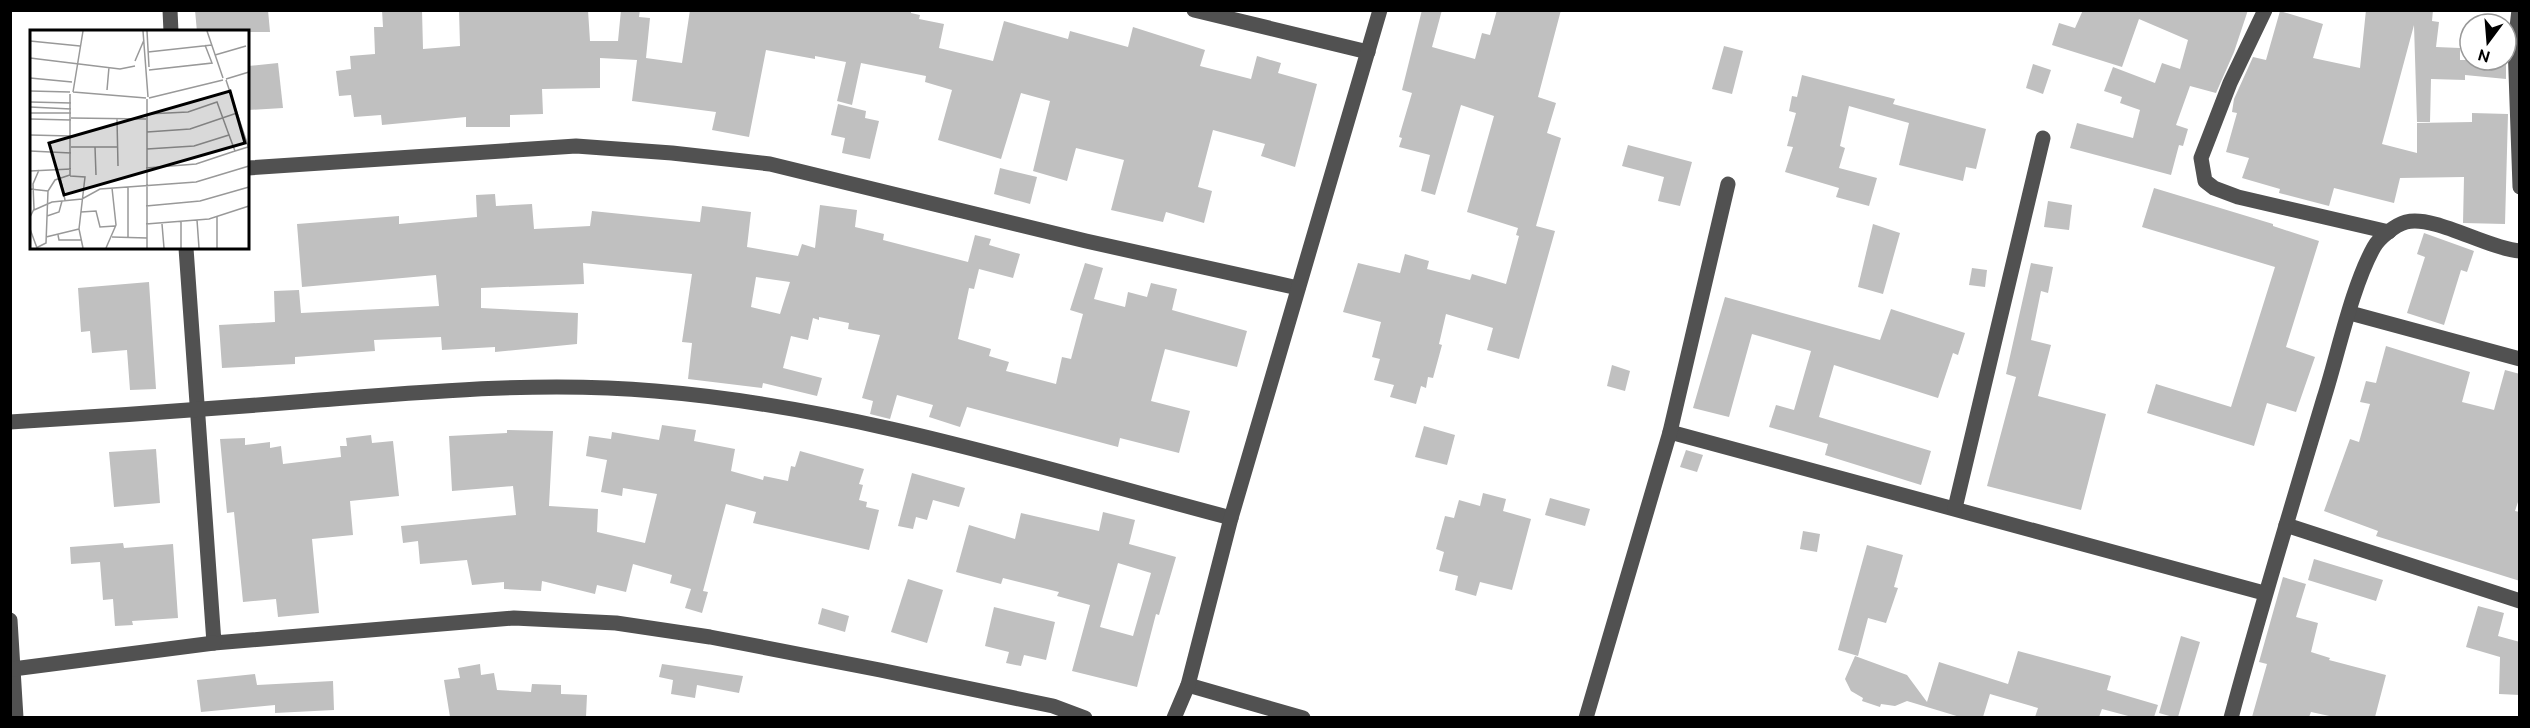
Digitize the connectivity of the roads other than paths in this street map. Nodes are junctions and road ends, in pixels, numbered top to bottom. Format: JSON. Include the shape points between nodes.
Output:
{"nodes":[{"id":1,"x":170,"y":10,"type":"edge"},
{"id":2,"x":1194,"y":10,"type":"edge"},
{"id":3,"x":1380,"y":10,"type":"edge"},
{"id":4,"x":2265,"y":10,"type":"edge"},
{"id":5,"x":2520,"y":10,"type":"edge"},
{"id":6,"x":171,"y":30,"type":"edge"},
{"id":7,"x":1368,"y":52,"type":"junction"},
{"id":8,"x":2043,"y":138,"type":"dead end"},
{"id":9,"x":249,"y":168,"type":"edge"},
{"id":10,"x":1728,"y":184,"type":"dead end"},
{"id":11,"x":2520,"y":187,"type":"edge"},
{"id":12,"x":2389,"y":232,"type":"junction"},
{"id":13,"x":186,"y":249,"type":"edge"},
{"id":14,"x":2520,"y":251,"type":"edge"},
{"id":15,"x":1298,"y":288,"type":"junction"},
{"id":16,"x":2350,"y":313,"type":"junction"},
{"id":17,"x":2520,"y":359,"type":"edge"},
{"id":18,"x":198,"y":410,"type":"junction"},
{"id":19,"x":10,"y":422,"type":"edge"},
{"id":20,"x":1670,"y":432,"type":"junction"},
{"id":21,"x":1955,"y":508,"type":"junction"},
{"id":22,"x":1231,"y":518,"type":"junction"},
{"id":23,"x":2286,"y":525,"type":"junction"},
{"id":24,"x":2264,"y":593,"type":"junction"},
{"id":25,"x":2520,"y":601,"type":"edge"},
{"id":26,"x":10,"y":620,"type":"edge"},
{"id":27,"x":214,"y":643,"type":"junction"},
{"id":28,"x":13,"y":669,"type":"junction"},
{"id":29,"x":1188,"y":685,"type":"junction"},
{"id":30,"x":16,"y":717,"type":"edge"},
{"id":31,"x":1085,"y":717,"type":"edge"},
{"id":32,"x":1174,"y":717,"type":"edge"},
{"id":33,"x":1304,"y":717,"type":"edge"},
{"id":34,"x":1586,"y":717,"type":"edge"},
{"id":35,"x":2231,"y":717,"type":"edge"}],
"edges":[{"from":1,"to":6,"type":"street"},
{"from":2,"to":7,"type":"street"},
{"from":3,"to":7,"type":"street"},
{"from":4,"to":12,"type":"street","via":[[2230,83],[2201,158],[2205,181],[2238,196]]},
{"from":5,"to":11,"type":"street","via":[[2514,44]]},
{"from":7,"to":15,"type":"street"},
{"from":8,"to":21,"type":"street"},
{"from":9,"to":15,"type":"street","via":[[576,146],[770,164]]},
{"from":10,"to":20,"type":"street"},
{"from":12,"to":14,"type":"street","via":[[2404,222],[2418,221]]},
{"from":12,"to":16,"type":"street","via":[[2375,244]]},
{"from":13,"to":18,"type":"street"},
{"from":15,"to":22,"type":"street"},
{"from":16,"to":17,"type":"street"},
{"from":16,"to":23,"type":"street"},
{"from":18,"to":19,"type":"street"},
{"from":18,"to":22,"type":"street","via":[[528,387],[654,390],[773,404],[909,433]]},
{"from":18,"to":27,"type":"street"},
{"from":20,"to":21,"type":"street"},
{"from":20,"to":34,"type":"street"},
{"from":21,"to":24,"type":"street"},
{"from":22,"to":29,"type":"street"},
{"from":23,"to":24,"type":"street"},
{"from":23,"to":25,"type":"street"},
{"from":24,"to":35,"type":"street"},
{"from":26,"to":28,"type":"street"},
{"from":27,"to":28,"type":"street"},
{"from":27,"to":31,"type":"street","via":[[514,618],[616,623],[879,670],[1053,706]]},
{"from":28,"to":30,"type":"street"},
{"from":29,"to":32,"type":"street"},
{"from":29,"to":33,"type":"street"}]}
